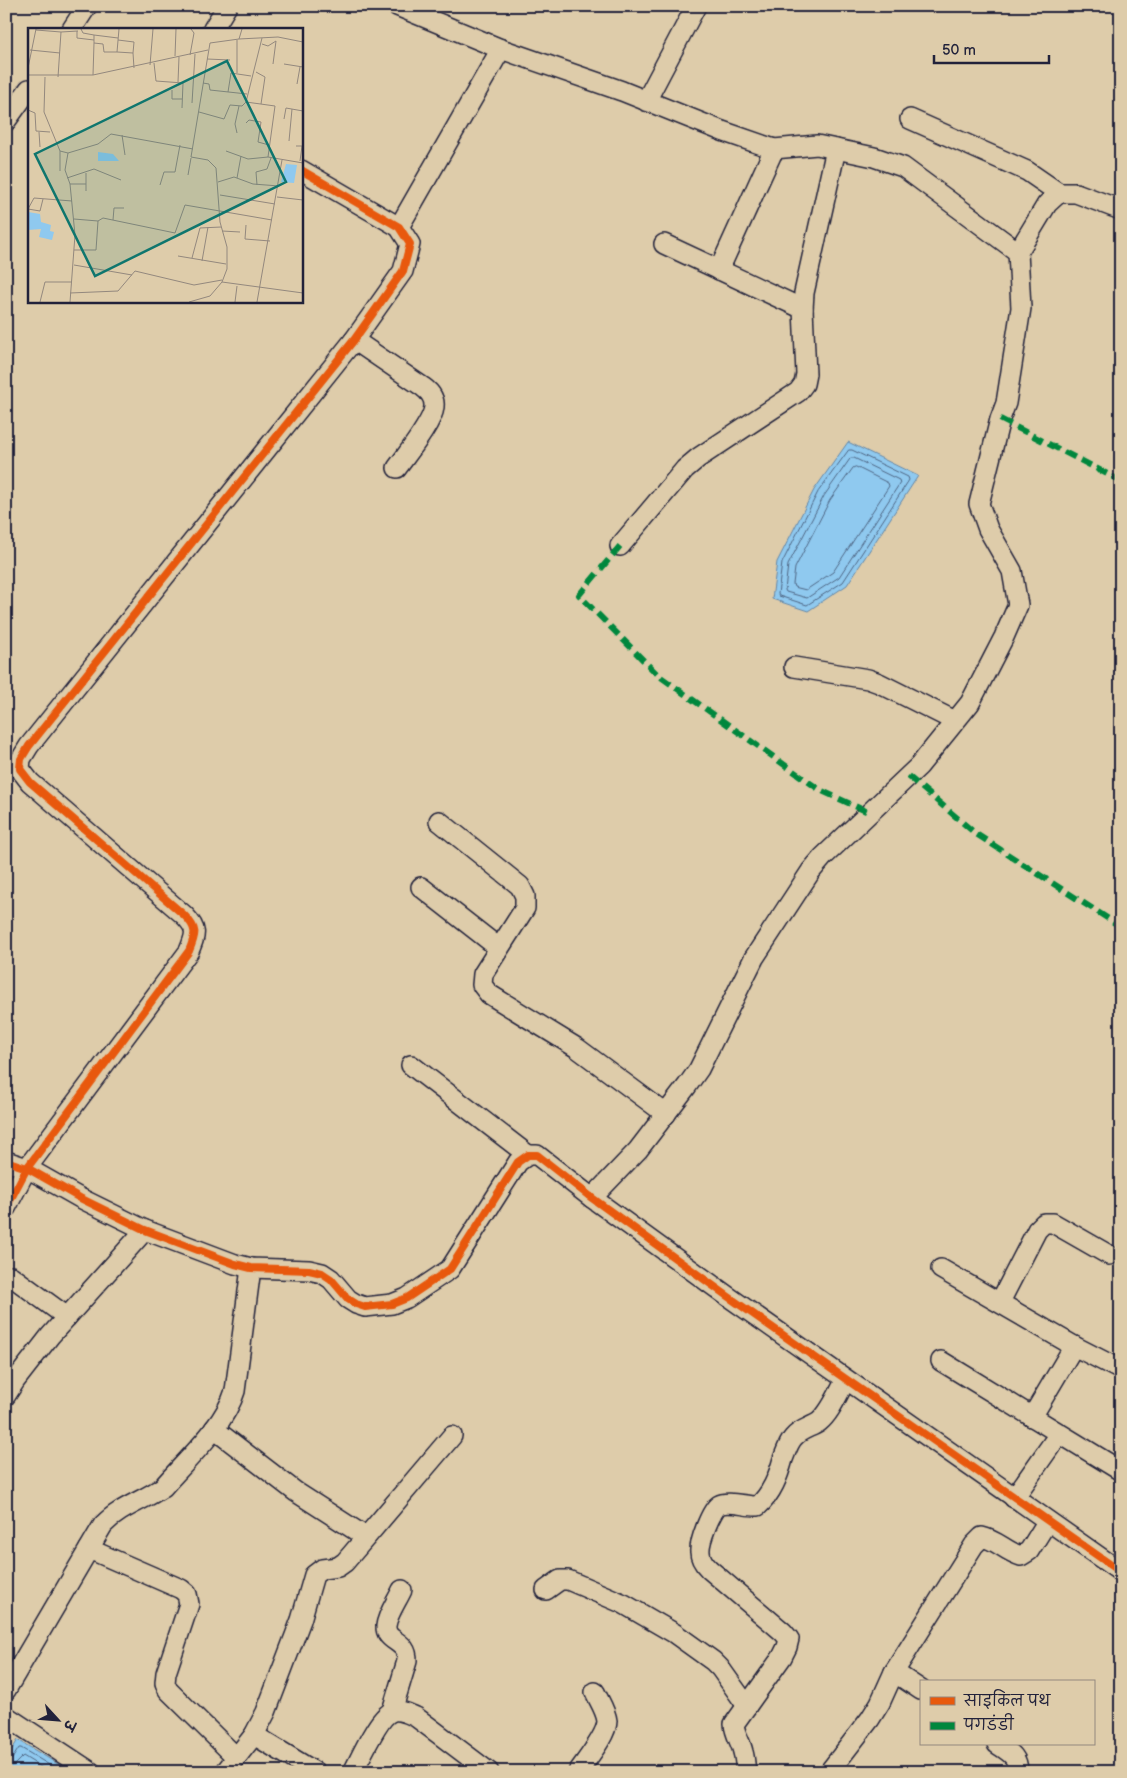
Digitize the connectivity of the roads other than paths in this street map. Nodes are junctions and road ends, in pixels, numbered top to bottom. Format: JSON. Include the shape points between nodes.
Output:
{"nodes":[{"id":1,"x":87,"y":6,"type":"edge"},
{"id":2,"x":227,"y":6,"type":"edge"},
{"id":3,"x":397,"y":6,"type":"edge"},
{"id":4,"x":696,"y":6,"type":"edge"},
{"id":5,"x":73,"y":28,"type":"edge"},
{"id":6,"x":214,"y":28,"type":"edge"},
{"id":7,"x":501,"y":49,"type":"junction"},
{"id":8,"x":28,"y":90,"type":"edge"},
{"id":9,"x":646,"y":101,"type":"junction"},
{"id":10,"x":910,"y":119,"type":"dead end"},
{"id":11,"x":6,"y":121,"type":"edge"},
{"id":12,"x":774,"y":149,"type":"junction"},
{"id":13,"x":836,"y":149,"type":"junction"},
{"id":14,"x":302,"y":171,"type":"edge"},
{"id":15,"x":1059,"y":193,"type":"junction"},
{"id":16,"x":1121,"y":210,"type":"edge"},
{"id":17,"x":399,"y":227,"type":"junction"},
{"id":18,"x":664,"y":244,"type":"dead end"},
{"id":19,"x":1018,"y":252,"type":"junction"},
{"id":20,"x":719,"y":270,"type":"junction"},
{"id":21,"x":803,"y":309,"type":"junction"},
{"id":22,"x":354,"y":340,"type":"junction"},
{"id":23,"x":397,"y":468,"type":"dead end"},
{"id":24,"x":620,"y":546,"type":"dead end"},
{"id":25,"x":794,"y":667,"type":"dead end"},
{"id":26,"x":955,"y":721,"type":"junction"},
{"id":27,"x":439,"y":821,"type":"dead end"},
{"id":28,"x":421,"y":887,"type":"dead end"},
{"id":29,"x":499,"y":948,"type":"junction"},
{"id":30,"x":411,"y":1065,"type":"dead end"},
{"id":31,"x":666,"y":1114,"type":"junction"},
{"id":32,"x":528,"y":1154,"type":"junction"},
{"id":33,"x":6,"y":1161,"type":"edge"},
{"id":34,"x":27,"y":1168,"type":"junction"},
{"id":35,"x":592,"y":1198,"type":"junction"},
{"id":36,"x":6,"y":1208,"type":"edge"},
{"id":37,"x":146,"y":1230,"type":"junction"},
{"id":38,"x":1110,"y":1255,"type":"dead end"},
{"id":39,"x":252,"y":1268,"type":"junction"},
{"id":40,"x":941,"y":1269,"type":"dead end"},
{"id":41,"x":11,"y":1276,"type":"dead end"},
{"id":42,"x":1000,"y":1302,"type":"junction"},
{"id":43,"x":68,"y":1317,"type":"junction"},
{"id":44,"x":1074,"y":1346,"type":"junction"},
{"id":45,"x":941,"y":1361,"type":"dead end"},
{"id":46,"x":1121,"y":1370,"type":"edge"},
{"id":47,"x":846,"y":1380,"type":"junction"},
{"id":48,"x":6,"y":1396,"type":"edge"},
{"id":49,"x":1032,"y":1418,"type":"junction"},
{"id":50,"x":214,"y":1429,"type":"junction"},
{"id":51,"x":1059,"y":1434,"type":"junction"},
{"id":52,"x":452,"y":1436,"type":"dead end"},
{"id":53,"x":1121,"y":1470,"type":"edge"},
{"id":54,"x":1014,"y":1498,"type":"junction"},
{"id":55,"x":1047,"y":1522,"type":"junction"},
{"id":56,"x":366,"y":1537,"type":"junction"},
{"id":57,"x":89,"y":1549,"type":"junction"},
{"id":58,"x":1121,"y":1572,"type":"edge"},
{"id":59,"x":402,"y":1590,"type":"dead end"},
{"id":60,"x":546,"y":1590,"type":"dead end"},
{"id":61,"x":894,"y":1672,"type":"junction"},
{"id":62,"x":920,"y":1689,"type":"edge"},
{"id":63,"x":6,"y":1690,"type":"edge"},
{"id":64,"x":595,"y":1692,"type":"dead end"},
{"id":65,"x":747,"y":1706,"type":"junction"},
{"id":66,"x":392,"y":1711,"type":"junction"},
{"id":67,"x":6,"y":1716,"type":"edge"},
{"id":68,"x":254,"y":1736,"type":"junction"},
{"id":69,"x":1001,"y":1746,"type":"edge"},
{"id":70,"x":231,"y":1765,"type":"edge"},
{"id":71,"x":91,"y":1772,"type":"edge"},
{"id":72,"x":315,"y":1772,"type":"edge"},
{"id":73,"x":353,"y":1772,"type":"edge"},
{"id":74,"x":489,"y":1772,"type":"edge"},
{"id":75,"x":578,"y":1772,"type":"edge"},
{"id":76,"x":746,"y":1772,"type":"edge"},
{"id":77,"x":829,"y":1772,"type":"edge"},
{"id":78,"x":1018,"y":1772,"type":"edge"}],
"edges":[{"from":1,"to":5,"type":"street"},
{"from":2,"to":6,"type":"street"},
{"from":3,"to":7,"type":"street"},
{"from":4,"to":9,"type":"street"},
{"from":7,"to":9,"type":"street"},
{"from":7,"to":17,"type":"street"},
{"from":8,"to":11,"type":"street"},
{"from":9,"to":12,"type":"street"},
{"from":10,"to":15,"type":"street","via":[[1027,171]]},
{"from":12,"to":13,"type":"street","via":[[817,145]]},
{"from":12,"to":20,"type":"street"},
{"from":13,"to":19,"type":"street","via":[[902,167]]},
{"from":13,"to":21,"type":"street"},
{"from":14,"to":17,"type":"street"},
{"from":15,"to":16,"type":"street","via":[[1076,194]]},
{"from":15,"to":19,"type":"street","via":[[1047,204]]},
{"from":17,"to":22,"type":"street","via":[[410,244],[403,271]]},
{"from":18,"to":20,"type":"street"},
{"from":19,"to":26,"type":"street","via":[[1021,308],[1006,403],[979,504],[988,529],[1012,571],[1018,606],[970,703]]},
{"from":20,"to":21,"type":"street"},
{"from":21,"to":24,"type":"street","via":[[806,374],[798,392],[692,463]]},
{"from":22,"to":23,"type":"street","via":[[432,394],[431,418]]},
{"from":22,"to":34,"type":"street","via":[[21,759],[20,769],[30,782],[184,915],[193,924],[196,936]]},
{"from":25,"to":26,"type":"street","via":[[868,679]]},
{"from":26,"to":31,"type":"street","via":[[919,766],[811,871],[754,958],[698,1069]]},
{"from":27,"to":29,"type":"street","via":[[520,886],[525,896],[525,908]]},
{"from":28,"to":29,"type":"street"},
{"from":29,"to":31,"type":"street","via":[[483,974],[482,985],[489,994],[578,1048]]},
{"from":30,"to":32,"type":"street"},
{"from":31,"to":35,"type":"street","via":[[638,1150]]},
{"from":32,"to":35,"type":"street","via":[[537,1156]]},
{"from":32,"to":39,"type":"street","via":[[518,1162],[450,1269],[407,1298],[392,1304],[365,1307],[348,1298],[322,1273]]},
{"from":33,"to":34,"type":"street"},
{"from":34,"to":36,"type":"street"},
{"from":34,"to":37,"type":"street"},
{"from":35,"to":47,"type":"street"},
{"from":37,"to":39,"type":"street"},
{"from":37,"to":43,"type":"street"},
{"from":38,"to":42,"type":"street","via":[[1054,1223],[1044,1223],[1037,1230]]},
{"from":39,"to":50,"type":"street","via":[[235,1392]]},
{"from":40,"to":42,"type":"street"},
{"from":41,"to":43,"type":"street"},
{"from":42,"to":44,"type":"street"},
{"from":43,"to":48,"type":"street"},
{"from":44,"to":46,"type":"street"},
{"from":44,"to":49,"type":"street"},
{"from":45,"to":49,"type":"street"},
{"from":47,"to":54,"type":"street"},
{"from":47,"to":65,"type":"street","via":[[826,1415],[800,1431],[788,1445],[778,1477],[766,1499],[758,1506],[719,1505],[701,1542],[700,1553],[708,1569],[783,1632],[788,1640],[782,1657]]},
{"from":49,"to":51,"type":"street"},
{"from":50,"to":56,"type":"street","via":[[296,1492]]},
{"from":50,"to":57,"type":"street","via":[[163,1487],[111,1516]]},
{"from":51,"to":53,"type":"street"},
{"from":51,"to":54,"type":"street"},
{"from":52,"to":56,"type":"street"},
{"from":54,"to":55,"type":"street"},
{"from":55,"to":58,"type":"street"},
{"from":55,"to":61,"type":"street","via":[[1029,1551],[1021,1556],[1012,1554],[992,1539],[982,1537]]},
{"from":56,"to":68,"type":"street","via":[[345,1562],[338,1567],[322,1569],[314,1576],[298,1628]]},
{"from":57,"to":63,"type":"street"},
{"from":57,"to":70,"type":"street","via":[[187,1594],[189,1604],[165,1683]]},
{"from":59,"to":66,"type":"street","via":[[386,1624],[386,1632],[407,1653]]},
{"from":60,"to":65,"type":"street","via":[[560,1580],[568,1580],[624,1604],[674,1633],[713,1661]]},
{"from":61,"to":62,"type":"street"},
{"from":61,"to":77,"type":"street","via":[[870,1719]]},
{"from":64,"to":75,"type":"street","via":[[607,1724]]},
{"from":65,"to":76,"type":"street","via":[[734,1724]]},
{"from":66,"to":73,"type":"street","via":[[383,1718]]},
{"from":66,"to":74,"type":"street","via":[[403,1711],[416,1717]]},
{"from":67,"to":71,"type":"street"},
{"from":68,"to":70,"type":"street"},
{"from":68,"to":72,"type":"street"},
{"from":69,"to":78,"type":"street","via":[[1018,1763]]}]}
